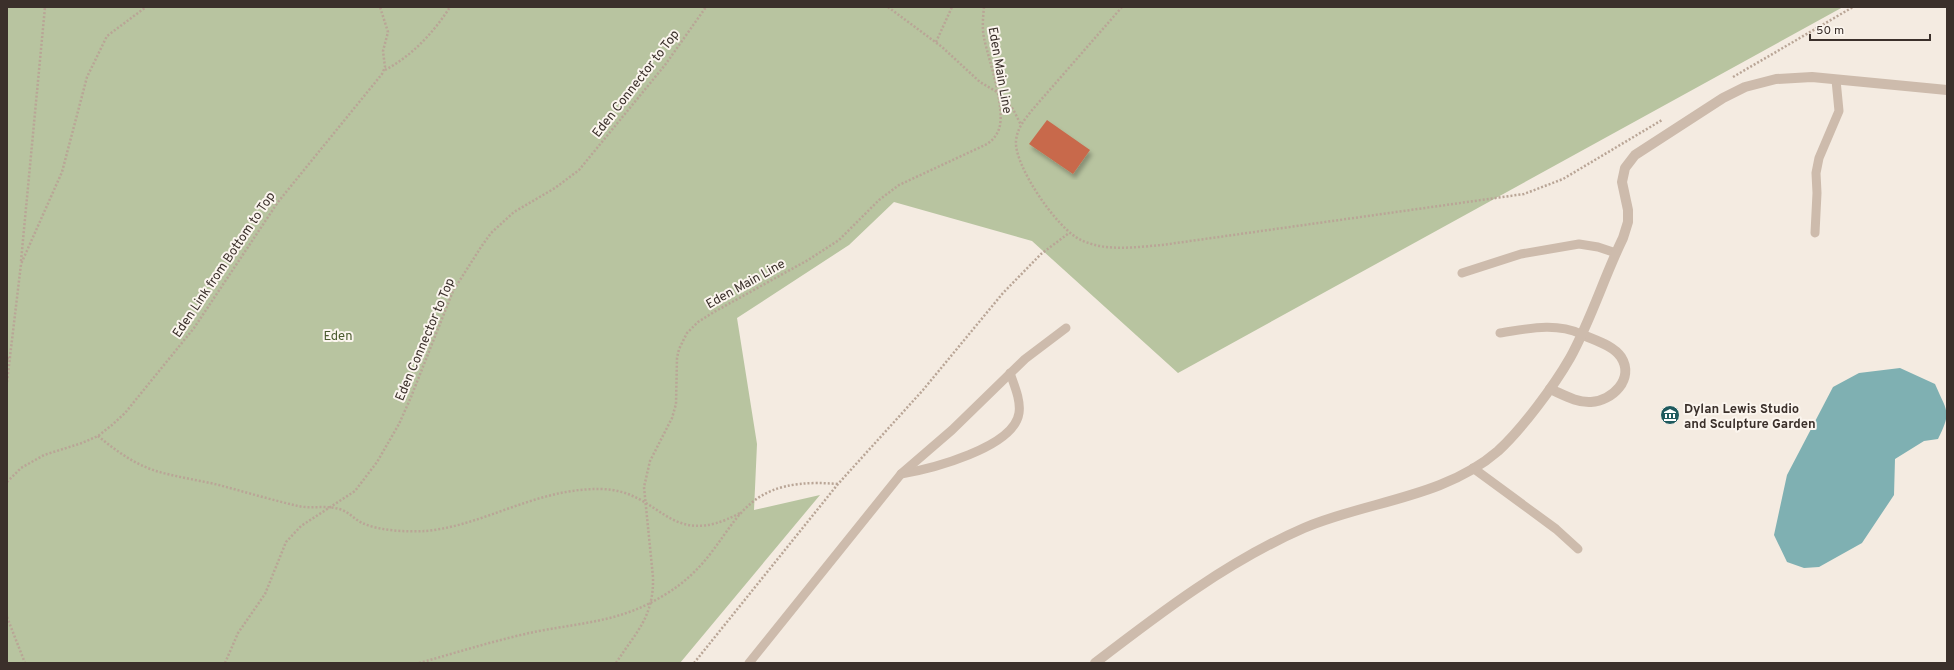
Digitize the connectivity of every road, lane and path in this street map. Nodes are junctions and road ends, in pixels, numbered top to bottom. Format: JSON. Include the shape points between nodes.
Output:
{"nodes":[{"id":1,"x":45,"y":7,"type":"edge"},
{"id":2,"x":146,"y":7,"type":"edge"},
{"id":3,"x":380,"y":7,"type":"edge"},
{"id":4,"x":450,"y":7,"type":"edge"},
{"id":5,"x":706,"y":7,"type":"edge"},
{"id":6,"x":888,"y":7,"type":"edge"},
{"id":7,"x":952,"y":7,"type":"edge"},
{"id":8,"x":984,"y":7,"type":"edge"},
{"id":9,"x":1122,"y":7,"type":"edge"},
{"id":10,"x":1853,"y":7,"type":"edge"},
{"id":11,"x":936,"y":42,"type":"junction"},
{"id":12,"x":384,"y":70,"type":"junction"},
{"id":13,"x":1728,"y":80,"type":"dead end"},
{"id":14,"x":1836,"y":80,"type":"junction"},
{"id":15,"x":1947,"y":90,"type":"edge"},
{"id":16,"x":997,"y":92,"type":"junction"},
{"id":17,"x":1663,"y":120,"type":"dead end"},
{"id":18,"x":1021,"y":125,"type":"junction"},
{"id":19,"x":1069,"y":233,"type":"junction"},
{"id":20,"x":1815,"y":233,"type":"dead end"},
{"id":21,"x":1616,"y":253,"type":"junction"},
{"id":22,"x":21,"y":264,"type":"junction"},
{"id":23,"x":1462,"y":273,"type":"dead end"},
{"id":24,"x":1066,"y":328,"type":"dead end"},
{"id":25,"x":1500,"y":333,"type":"dead end"},
{"id":26,"x":1581,"y":334,"type":"junction"},
{"id":27,"x":7,"y":358,"type":"edge"},
{"id":28,"x":11,"y":359,"type":"junction"},
{"id":29,"x":1010,"y":374,"type":"junction"},
{"id":30,"x":7,"y":382,"type":"edge"},
{"id":31,"x":1550,"y":388,"type":"junction"},
{"id":32,"x":98,"y":436,"type":"junction"},
{"id":33,"x":1473,"y":468,"type":"junction"},
{"id":34,"x":901,"y":474,"type":"junction"},
{"id":35,"x":7,"y":482,"type":"edge"},
{"id":36,"x":838,"y":484,"type":"junction"},
{"id":37,"x":645,"y":503,"type":"junction"},
{"id":38,"x":328,"y":508,"type":"junction"},
{"id":39,"x":740,"y":513,"type":"junction"},
{"id":40,"x":1578,"y":549,"type":"dead end"},
{"id":41,"x":651,"y":602,"type":"junction"},
{"id":42,"x":7,"y":617,"type":"edge"},
{"id":43,"x":25,"y":663,"type":"edge"},
{"id":44,"x":225,"y":663,"type":"edge"},
{"id":45,"x":419,"y":663,"type":"edge"},
{"id":46,"x":616,"y":663,"type":"edge"},
{"id":47,"x":694,"y":663,"type":"edge"},
{"id":48,"x":749,"y":663,"type":"edge"},
{"id":49,"x":1095,"y":663,"type":"edge"}],
"edges":[{"from":1,"to":22,"type":"path"},
{"from":2,"to":22,"type":"path","via":[[107,36],[87,77],[62,172]]},
{"from":3,"to":12,"type":"path","via":[[388,32],[383,51]]},
{"from":4,"to":12,"type":"path","via":[[441,21],[416,47]]},
{"from":5,"to":38,"type":"path","name":"Eden Connector to Top","via":[[665,64],[579,170],[556,188],[514,212],[492,233],[468,264],[453,291],[399,424],[377,462],[355,491]]},
{"from":6,"to":11,"type":"path"},
{"from":7,"to":11,"type":"path"},
{"from":8,"to":16,"type":"path","name":"Eden Main Line","via":[[984,36]]},
{"from":9,"to":18,"type":"path"},
{"from":10,"to":13,"type":"path"},
{"from":11,"to":16,"type":"path","via":[[975,78]]},
{"from":12,"to":32,"type":"path","name":"Eden Link from Bottom to Top","via":[[278,202],[194,328],[125,413]]},
{"from":14,"to":15,"type":"street"},
{"from":14,"to":20,"type":"lane","via":[[1839,110],[1819,158],[1816,173]]},
{"from":14,"to":21,"type":"street","via":[[1796,77],[1745,87],[1723,98],[1635,156],[1625,168],[1623,175],[1628,222]]},
{"from":16,"to":18,"type":"path","via":[[1013,109]]},
{"from":16,"to":37,"type":"path","name":"Eden Main Line","via":[[999,126],[990,142],[899,185],[879,200],[839,240],[714,312],[687,333],[677,358],[676,404],[672,418],[650,461],[644,487]]},
{"from":17,"to":19,"type":"path","via":[[1563,179],[1524,194],[1162,246],[1106,247],[1080,240]]},
{"from":18,"to":19,"type":"path","via":[[1017,133],[1016,147],[1024,171],[1032,186]]},
{"from":19,"to":36,"type":"path","via":[[1041,254],[1003,293],[923,390]]},
{"from":21,"to":23,"type":"lane","via":[[1579,244],[1521,254]]},
{"from":21,"to":26,"type":"street"},
{"from":22,"to":28,"type":"path"},
{"from":24,"to":29,"type":"lane","via":[[1043,344]]},
{"from":25,"to":26,"type":"lane","via":[[1553,327],[1570,329]]},
{"from":26,"to":31,"type":"street","via":[[1569,359]]},
{"from":26,"to":31,"type":"street","via":[[1611,348],[1621,357],[1625,367],[1625,379],[1616,392],[1602,400],[1590,402],[1578,401]]},
{"from":27,"to":28,"type":"path"},
{"from":28,"to":30,"type":"path"},
{"from":29,"to":34,"type":"lane","via":[[952,430]]},
{"from":29,"to":34,"type":"lane","via":[[1019,413],[1014,425],[1003,437],[954,461]]},
{"from":31,"to":33,"type":"street","via":[[1510,439]]},
{"from":32,"to":35,"type":"path","name":"Eden Link from Bottom to Top","via":[[44,455],[21,468]]},
{"from":32,"to":38,"type":"path","via":[[131,459],[154,470],[299,506]]},
{"from":33,"to":40,"type":"lane","via":[[1556,529]]},
{"from":33,"to":49,"type":"street","via":[[1418,493],[1321,521],[1268,546],[1178,600]]},
{"from":34,"to":48,"type":"lane"},
{"from":36,"to":39,"type":"path","via":[[813,482],[782,486],[762,494]]},
{"from":36,"to":47,"type":"path"},
{"from":37,"to":38,"type":"path","via":[[609,489],[576,490],[527,501],[460,524],[414,531],[387,529],[362,523],[344,510]]},
{"from":37,"to":39,"type":"path","via":[[674,520],[694,527],[715,524]]},
{"from":37,"to":41,"type":"path","name":"Eden Main Line","via":[[653,576]]},
{"from":38,"to":44,"type":"path","name":"Eden Connector to Top","via":[[297,529],[286,542],[265,594],[238,633]]},
{"from":39,"to":41,"type":"path","via":[[691,576],[666,595]]},
{"from":41,"to":45,"type":"path","via":[[602,621],[518,636]]},
{"from":41,"to":46,"type":"path","name":"Eden Main Line","via":[[636,636]]},
{"from":42,"to":43,"type":"path"}]}
